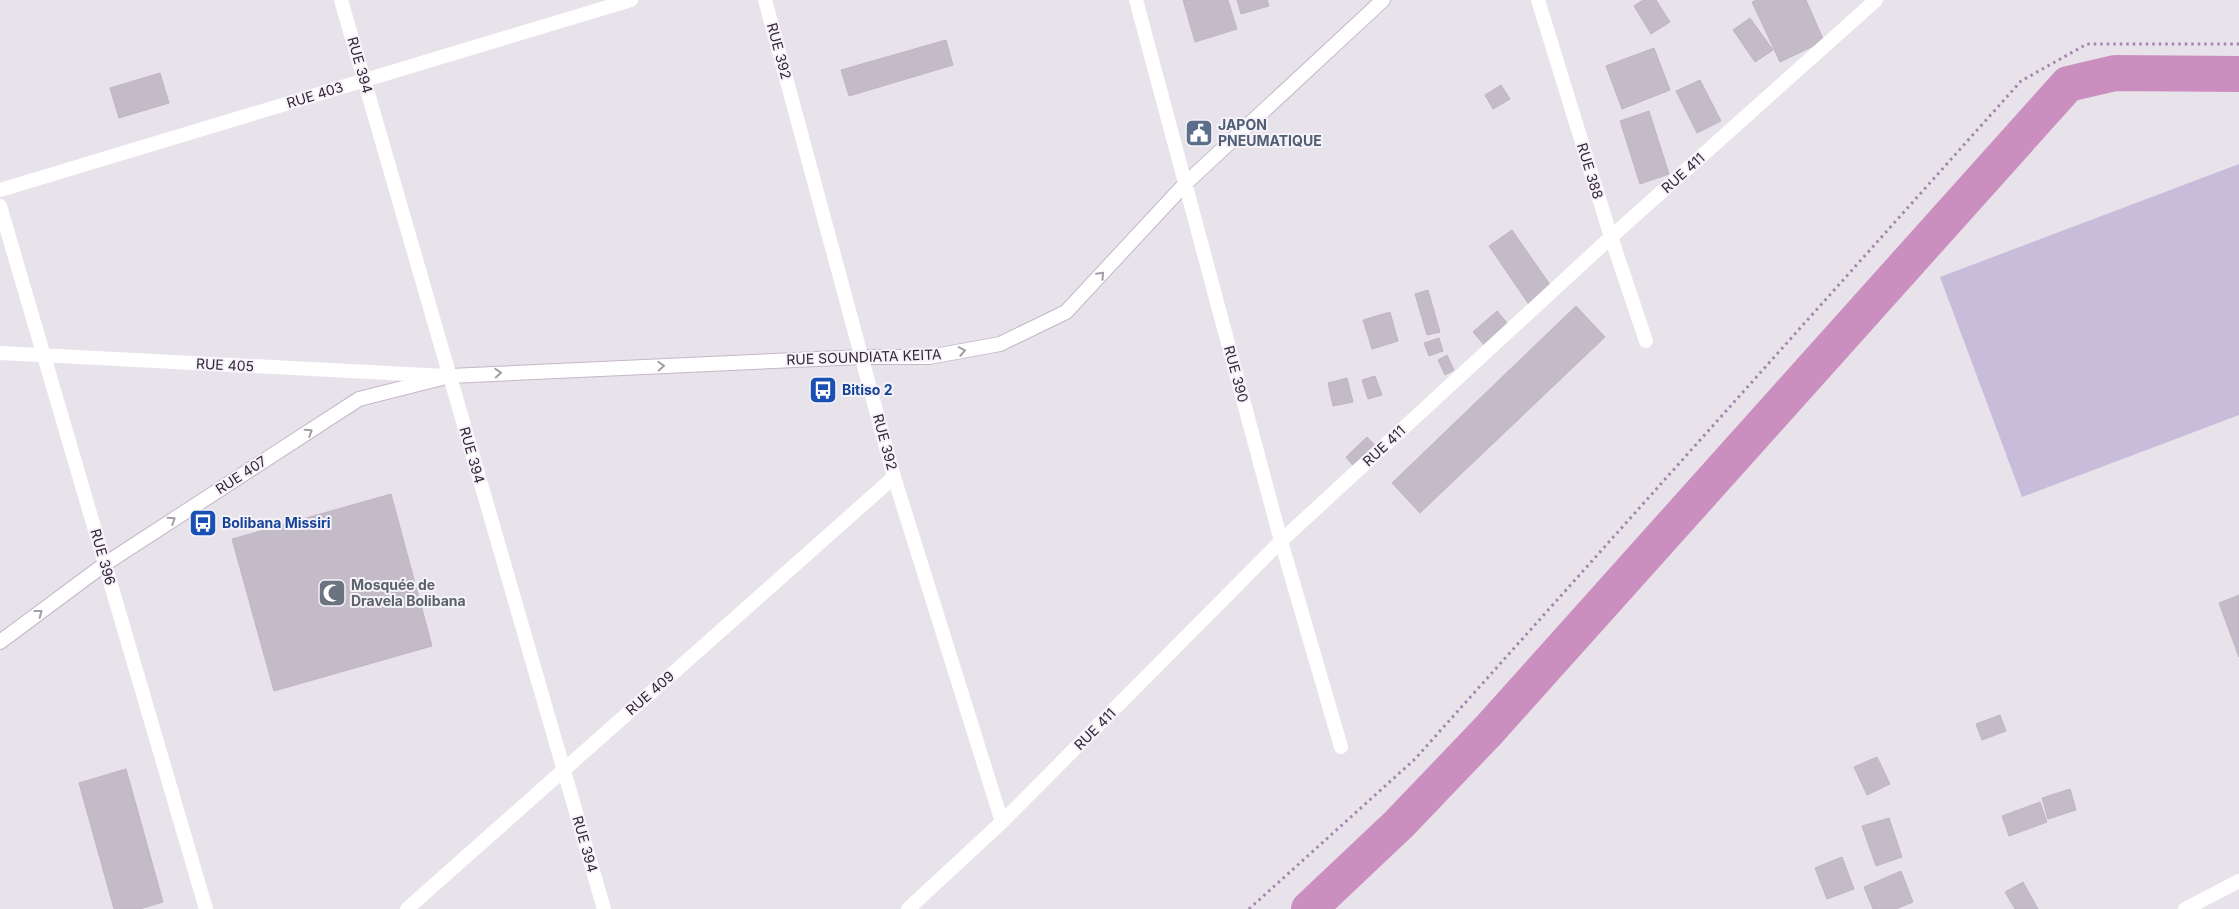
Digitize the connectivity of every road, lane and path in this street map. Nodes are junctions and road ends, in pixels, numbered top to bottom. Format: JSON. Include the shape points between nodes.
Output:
{"nodes":[{"id":1,"x":341,"y":0,"type":"edge"},
{"id":2,"x":631,"y":0,"type":"edge"},
{"id":3,"x":766,"y":0,"type":"edge"},
{"id":4,"x":1136,"y":0,"type":"edge"},
{"id":5,"x":1383,"y":0,"type":"edge"},
{"id":6,"x":1538,"y":0,"type":"edge"},
{"id":7,"x":1876,"y":0,"type":"edge"},
{"id":8,"x":2239,"y":44,"type":"edge"},
{"id":9,"x":364,"y":80,"type":"junction"},
{"id":10,"x":1185,"y":184,"type":"junction"},
{"id":11,"x":0,"y":190,"type":"edge"},
{"id":12,"x":0,"y":206,"type":"edge"},
{"id":13,"x":1611,"y":238,"type":"junction"},
{"id":14,"x":1646,"y":341,"type":"dead end"},
{"id":15,"x":0,"y":353,"type":"edge"},
{"id":16,"x":44,"y":356,"type":"junction"},
{"id":17,"x":862,"y":357,"type":"junction"},
{"id":18,"x":450,"y":376,"type":"junction"},
{"id":19,"x":894,"y":477,"type":"junction"},
{"id":20,"x":1281,"y":541,"type":"junction"},
{"id":21,"x":105,"y":564,"type":"junction"},
{"id":22,"x":0,"y":642,"type":"edge"},
{"id":23,"x":1341,"y":747,"type":"dead end"},
{"id":24,"x":563,"y":770,"type":"junction"},
{"id":25,"x":1002,"y":822,"type":"junction"},
{"id":26,"x":2239,"y":881,"type":"edge"},
{"id":27,"x":206,"y":909,"type":"edge"},
{"id":28,"x":407,"y":909,"type":"edge"},
{"id":29,"x":604,"y":909,"type":"edge"},
{"id":30,"x":908,"y":909,"type":"edge"},
{"id":31,"x":1249,"y":909,"type":"edge"},
{"id":32,"x":2185,"y":909,"type":"edge"}],
"edges":[{"from":1,"to":9,"type":"street","name":"RUE 394"},
{"from":2,"to":9,"type":"street","name":"RUE 403"},
{"from":3,"to":17,"type":"street","name":"RUE 392"},
{"from":4,"to":10,"type":"street","name":"RUE 390"},
{"from":5,"to":10,"type":"street","name":"RUE SOUNDIATA KEITA"},
{"from":6,"to":13,"type":"street","name":"RUE 388"},
{"from":7,"to":13,"type":"street","name":"RUE 411"},
{"from":8,"to":31,"type":"path","via":[[2087,44],[2021,81],[1415,759]]},
{"from":9,"to":11,"type":"street","name":"RUE 403"},
{"from":9,"to":18,"type":"street","name":"RUE 394"},
{"from":17,"to":10,"type":"street","name":"RUE SOUNDIATA KEITA","one_way":true,"via":[[929,357],[1000,344],[1066,312]]},
{"from":10,"to":20,"type":"street","name":"RUE 390"},
{"from":12,"to":16,"type":"street","name":"RUE 396"},
{"from":13,"to":14,"type":"street","name":"RUE 388"},
{"from":13,"to":20,"type":"street","name":"RUE 411"},
{"from":15,"to":16,"type":"street","name":"RUE 405"},
{"from":16,"to":18,"type":"street","name":"RUE 405"},
{"from":16,"to":21,"type":"street","name":"RUE 396"},
{"from":18,"to":17,"type":"street","name":"RUE SOUNDIATA KEITA","one_way":true},
{"from":17,"to":19,"type":"street","name":"RUE 392"},
{"from":21,"to":18,"type":"street","name":"RUE 407","one_way":true,"via":[[359,399]]},
{"from":18,"to":24,"type":"street","name":"RUE 394"},
{"from":19,"to":24,"type":"street","name":"RUE 409"},
{"from":19,"to":25,"type":"street","name":"RUE 392"},
{"from":20,"to":23,"type":"street","name":"RUE 390"},
{"from":20,"to":25,"type":"street","name":"RUE 411"},
{"from":22,"to":21,"type":"street","name":"RUE 407","one_way":true},
{"from":21,"to":27,"type":"street","name":"RUE 396"},
{"from":24,"to":28,"type":"street","name":"RUE 409"},
{"from":24,"to":29,"type":"street","name":"RUE 394"},
{"from":25,"to":30,"type":"street","name":"RUE 411"},
{"from":26,"to":32,"type":"street"}]}
